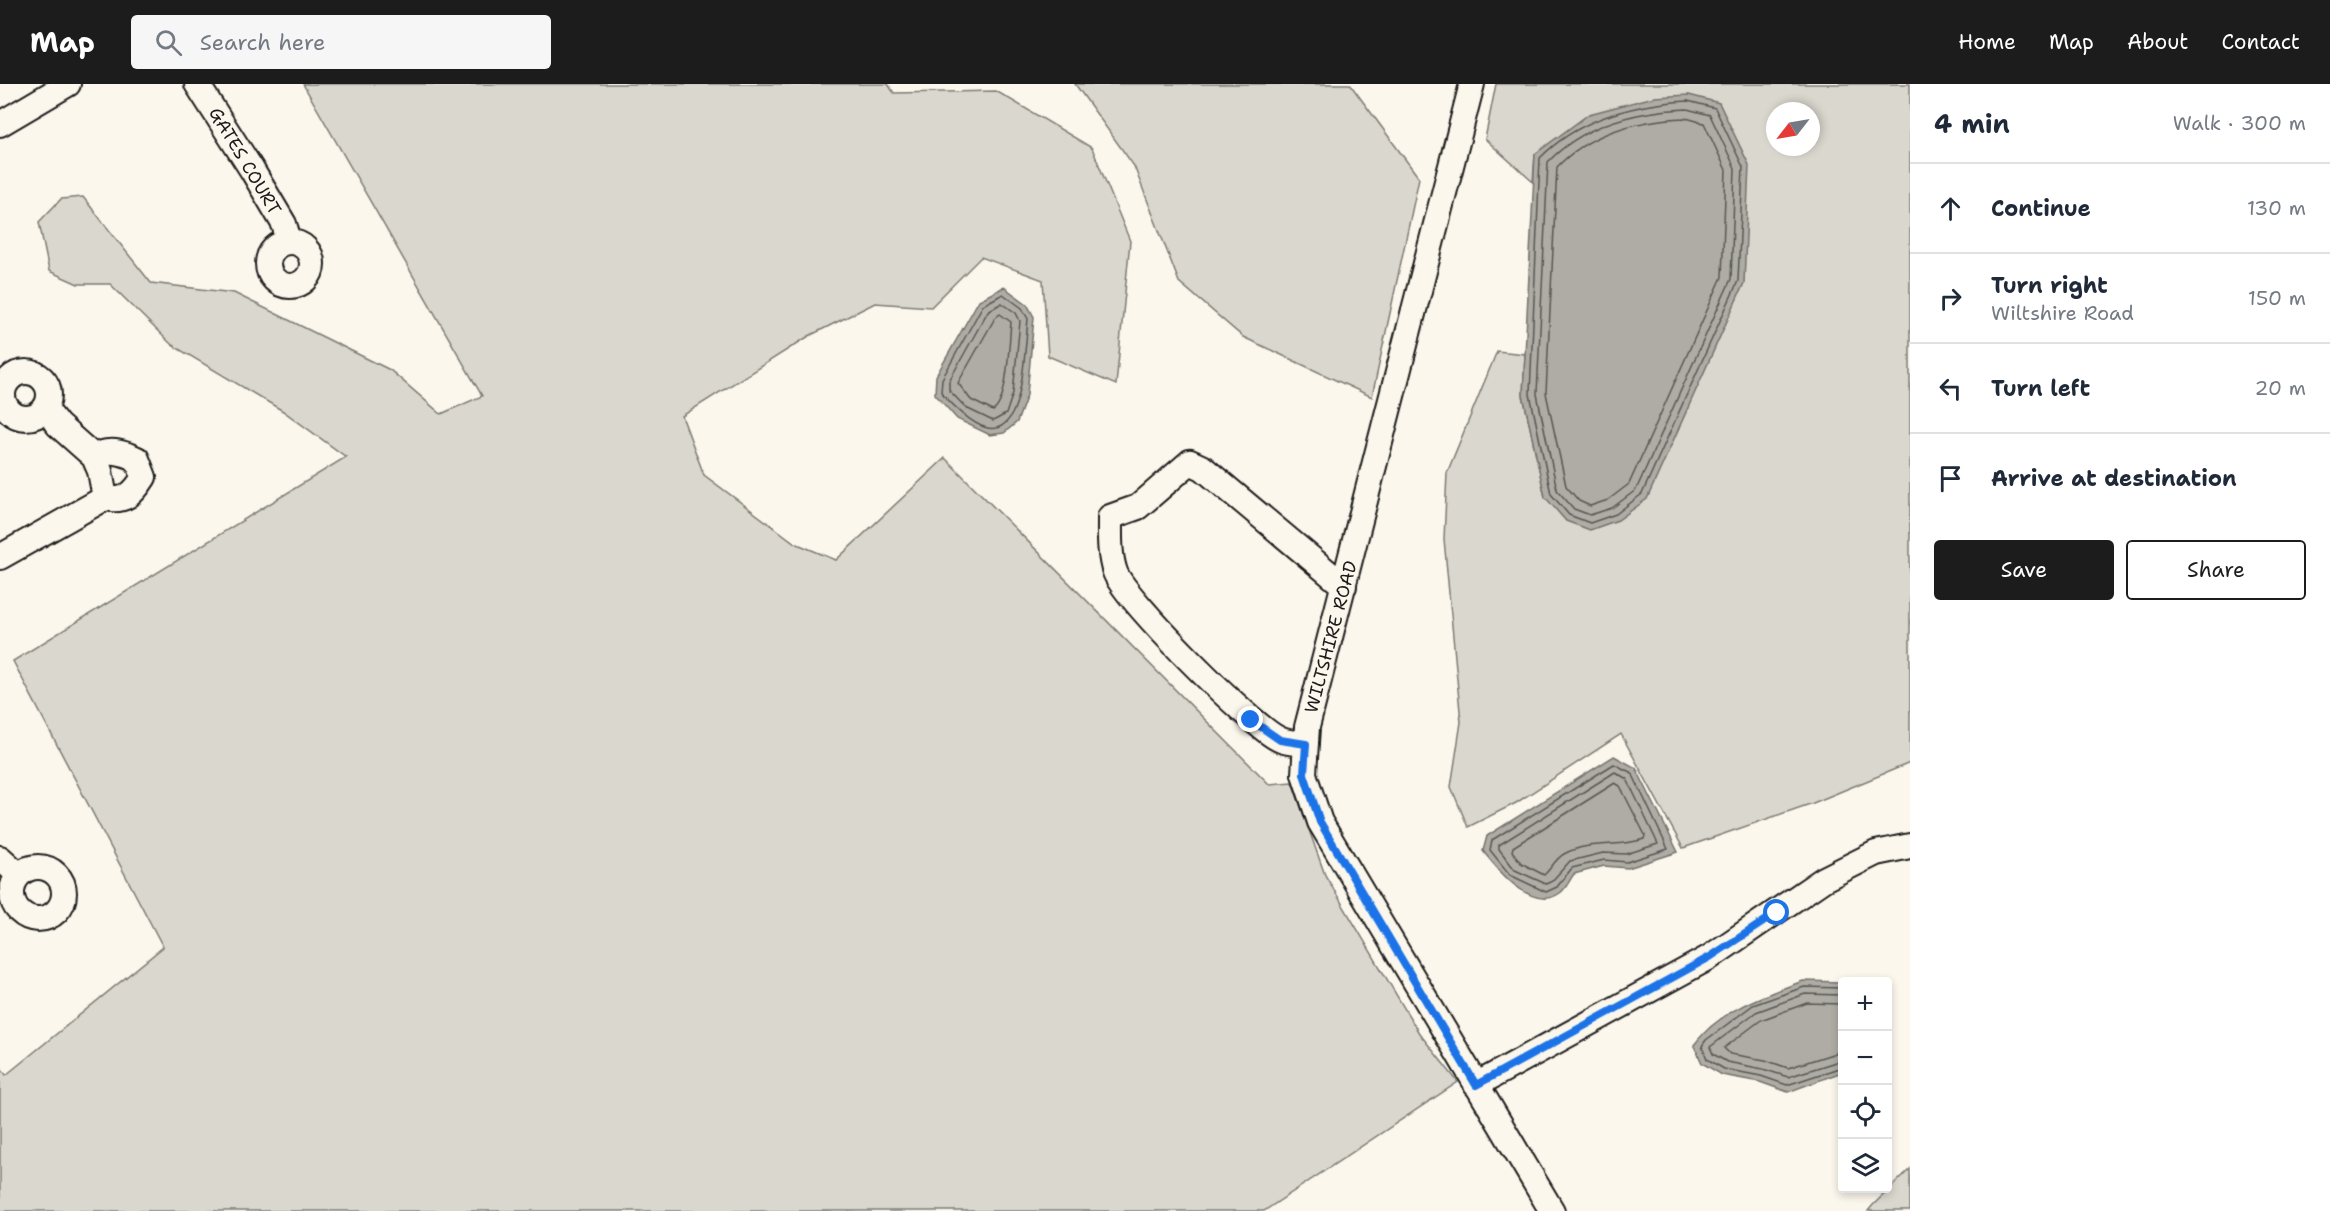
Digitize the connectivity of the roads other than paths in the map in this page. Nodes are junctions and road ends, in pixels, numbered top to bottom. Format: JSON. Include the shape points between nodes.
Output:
{"nodes":[{"id":1,"x":68,"y":84,"type":"edge"},
{"id":2,"x":197,"y":84,"type":"edge"},
{"id":3,"x":1472,"y":84,"type":"edge"},
{"id":4,"x":0,"y":124,"type":"edge"},
{"id":5,"x":289,"y":241,"type":"dead end"},
{"id":6,"x":45,"y":408,"type":"dead end"},
{"id":7,"x":94,"y":457,"type":"junction"},
{"id":8,"x":105,"y":498,"type":"junction"},
{"id":9,"x":0,"y":557,"type":"edge"},
{"id":10,"x":1344,"y":586,"type":"junction"},
{"id":11,"x":1306,"y":744,"type":"junction"},
{"id":12,"x":1910,"y":846,"type":"edge"},
{"id":13,"x":0,"y":858,"type":"edge"},
{"id":14,"x":19,"y":875,"type":"dead end"},
{"id":15,"x":1476,"y":1085,"type":"junction"},
{"id":16,"x":1551,"y":1211,"type":"edge"}],
"edges":[{"from":1,"to":4,"type":"street"},
{"from":2,"to":5,"type":"street","name":"GATES COURT","via":[[284,224]]},
{"from":3,"to":10,"type":"street","name":"WILTSHIRE ROAD"},
{"from":6,"to":7,"type":"street"},
{"from":7,"to":8,"type":"street"},
{"from":7,"to":8,"type":"street","via":[[102,452],[122,452],[137,459],[144,477],[132,495],[115,500]]},
{"from":8,"to":9,"type":"street"},
{"from":10,"to":11,"type":"street","name":"WILTSHIRE ROAD","via":[[1307,727]]},
{"from":10,"to":11,"type":"street","via":[[1203,468],[1190,462],[1138,507],[1110,517],[1115,574],[1137,604],[1251,720],[1280,740]]},
{"from":11,"to":15,"type":"street","name":"WILTSHIRE ROAD","via":[[1304,774],[1320,822]]},
{"from":12,"to":15,"type":"street","via":[[1876,853],[1824,879],[1710,957]]},
{"from":13,"to":14,"type":"street"},
{"from":15,"to":16,"type":"street","name":"WILTSHIRE ROAD"}]}
